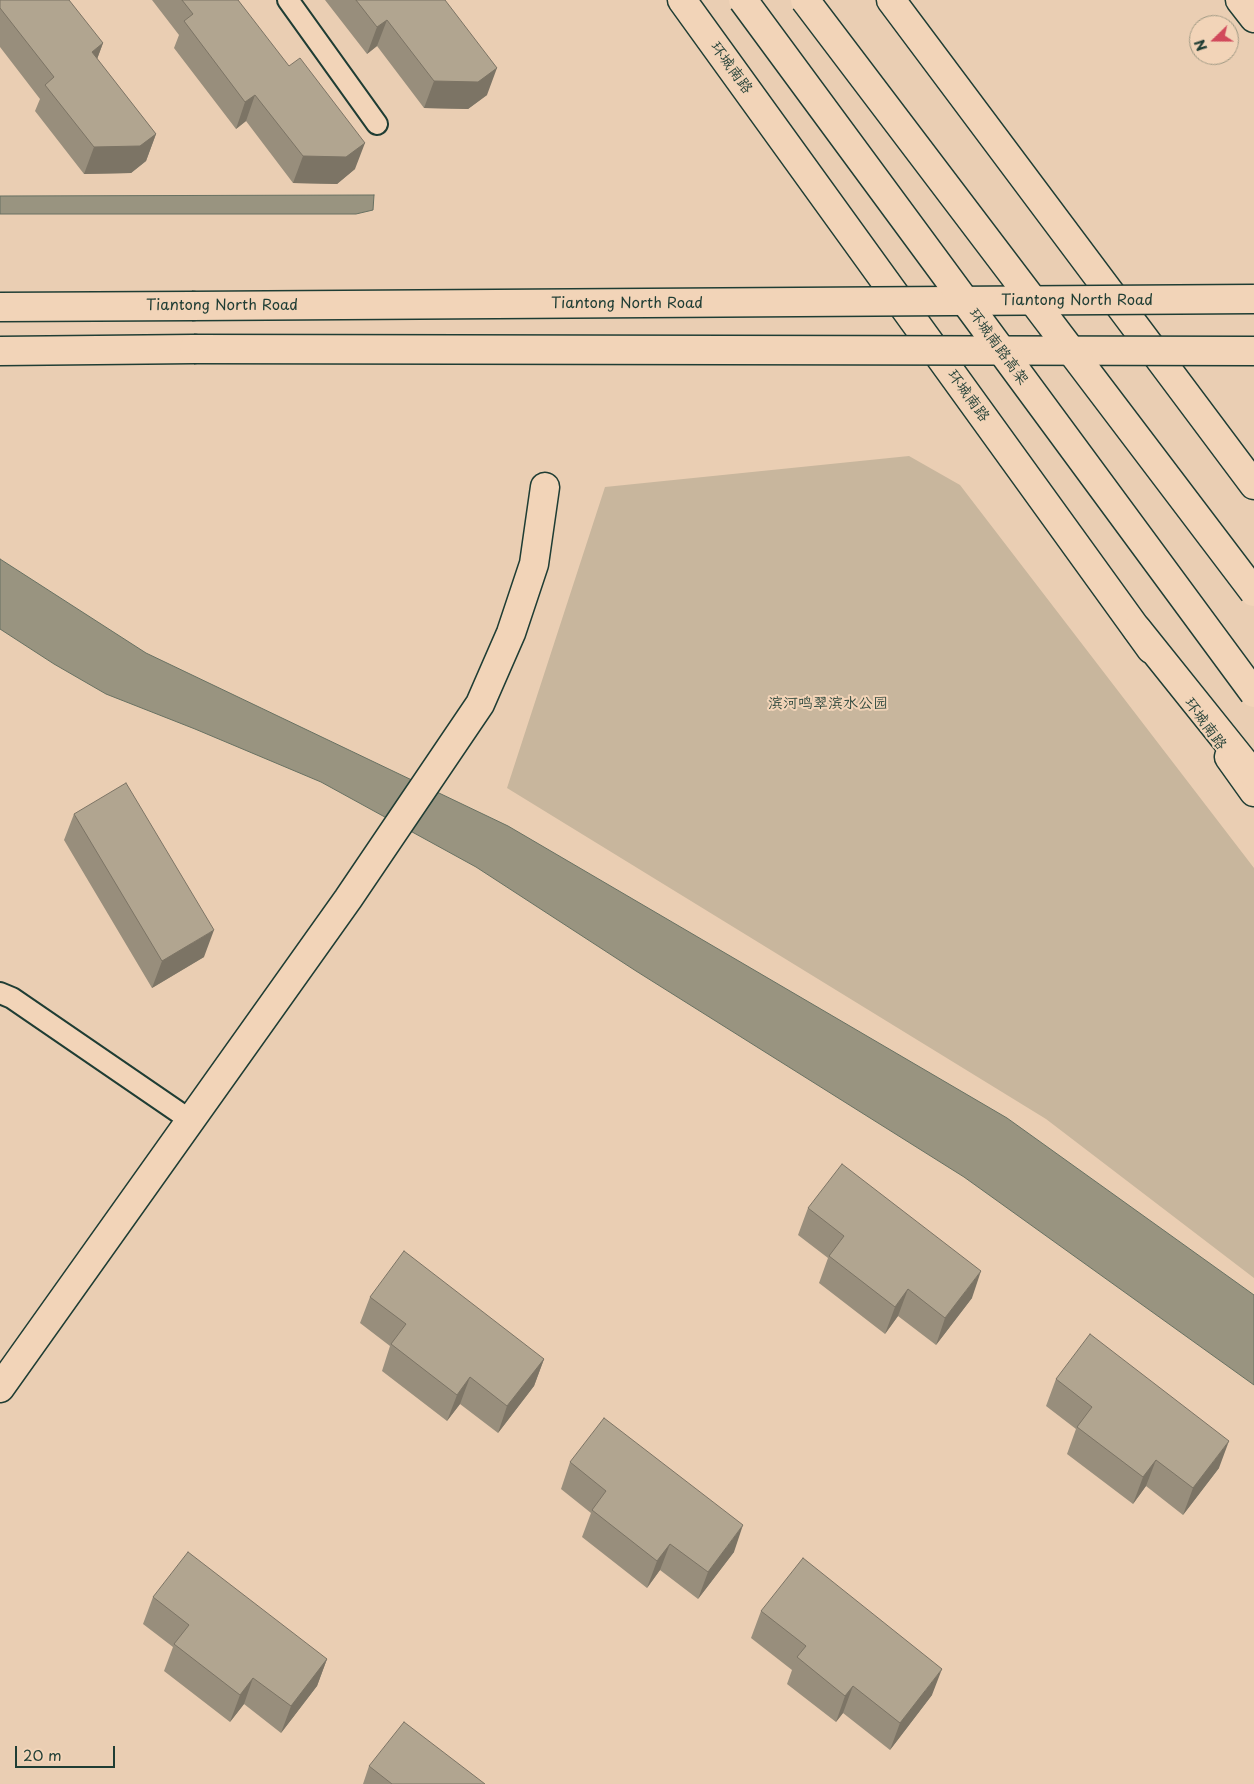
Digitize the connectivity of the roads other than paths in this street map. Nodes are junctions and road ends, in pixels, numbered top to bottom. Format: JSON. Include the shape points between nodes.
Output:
{"nodes":[{"id":1,"x":288,"y":0,"type":"edge"},
{"id":2,"x":682,"y":0,"type":"edge"},
{"id":3,"x":743,"y":0,"type":"edge"},
{"id":4,"x":805,"y":0,"type":"edge"},
{"id":5,"x":891,"y":0,"type":"edge"},
{"id":6,"x":1240,"y":0,"type":"edge"},
{"id":7,"x":1254,"y":18,"type":"edge"},
{"id":8,"x":377,"y":124,"type":"dead end"},
{"id":9,"x":1254,"y":299,"type":"edge"},
{"id":10,"x":0,"y":307,"type":"edge"},
{"id":11,"x":0,"y":351,"type":"edge"},
{"id":12,"x":1254,"y":351,"type":"edge"},
{"id":13,"x":1254,"y":485,"type":"edge"},
{"id":14,"x":545,"y":487,"type":"dead end"},
{"id":15,"x":1254,"y":592,"type":"edge"},
{"id":16,"x":1137,"y":629,"type":"junction"},
{"id":17,"x":1254,"y":692,"type":"edge"},
{"id":18,"x":1254,"y":775,"type":"edge"},
{"id":19,"x":1254,"y":792,"type":"edge"},
{"id":20,"x":0,"y":994,"type":"edge"},
{"id":21,"x":190,"y":1120,"type":"junction"},
{"id":22,"x":0,"y":1388,"type":"edge"}],
"edges":[{"from":1,"to":8,"type":"lane"},
{"from":2,"to":16,"type":"main road","name":"环城南路"},
{"from":3,"to":17,"type":"main road","name":"环城南路高架","bridge":true},
{"from":4,"to":15,"type":"main road","bridge":true},
{"from":5,"to":13,"type":"main road"},
{"from":6,"to":7,"type":"main road"},
{"from":9,"to":10,"type":"main road","name":"Tiantong North Road","bridge":true},
{"from":11,"to":12,"type":"main road","bridge":true},
{"from":14,"to":21,"type":"main road","via":[[534,564],[511,633],[480,704],[348,899]]},
{"from":16,"to":18,"type":"main road"},
{"from":16,"to":19,"type":"main road","name":"环城南路"},
{"from":20,"to":21,"type":"lane","via":[[12,998]]},
{"from":21,"to":22,"type":"main road"}]}
